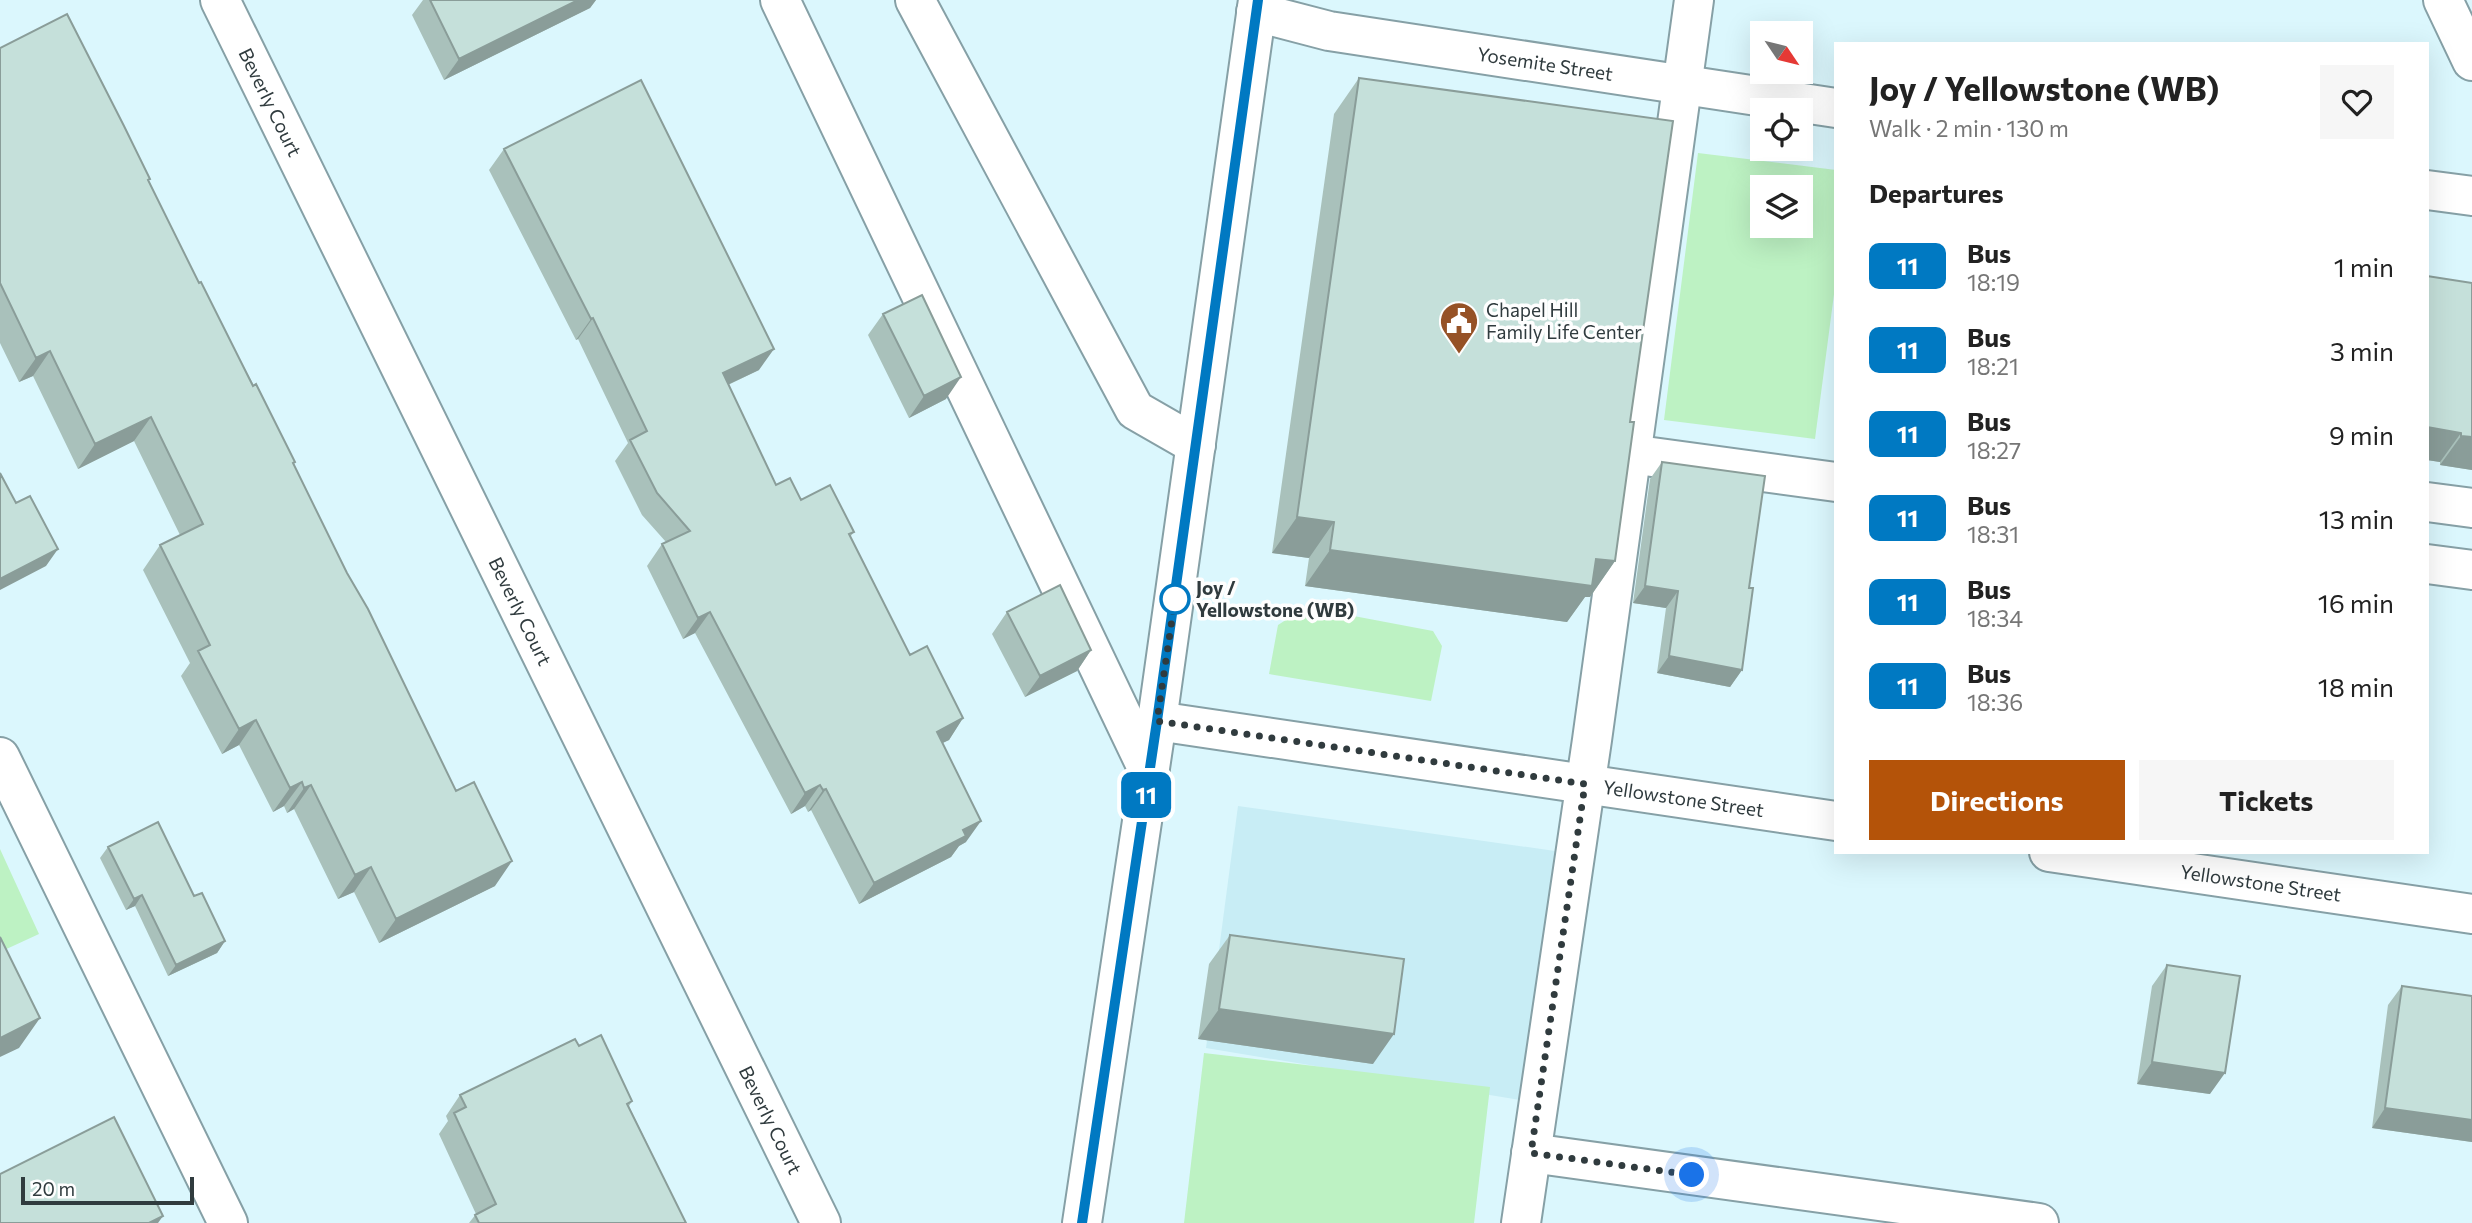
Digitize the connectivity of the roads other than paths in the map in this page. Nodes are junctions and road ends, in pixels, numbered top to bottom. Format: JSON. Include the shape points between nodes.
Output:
{"nodes":[{"id":1,"x":220,"y":0,"type":"edge"},
{"id":2,"x":780,"y":0,"type":"edge"},
{"id":3,"x":915,"y":0,"type":"edge"},
{"id":4,"x":1694,"y":0,"type":"edge"},
{"id":5,"x":2443,"y":0,"type":"edge"},
{"id":6,"x":1257,"y":6,"type":"edge"},
{"id":7,"x":2472,"y":61,"type":"edge"},
{"id":8,"x":1683,"y":86,"type":"junction"},
{"id":9,"x":1834,"y":108,"type":"edge"},
{"id":10,"x":2429,"y":190,"type":"edge"},
{"id":11,"x":2472,"y":197,"type":"edge"},
{"id":12,"x":1196,"y":445,"type":"junction"},
{"id":13,"x":1630,"y":454,"type":"junction"},
{"id":14,"x":1834,"y":482,"type":"edge"},
{"id":15,"x":2429,"y":502,"type":"edge"},
{"id":16,"x":2472,"y":508,"type":"edge"},
{"id":17,"x":2429,"y":564,"type":"edge"},
{"id":18,"x":2472,"y":570,"type":"edge"},
{"id":19,"x":1157,"y":721,"type":"junction"},
{"id":20,"x":0,"y":757,"type":"edge"},
{"id":21,"x":1150,"y":774,"type":"junction"},
{"id":22,"x":1585,"y":784,"type":"junction"},
{"id":23,"x":1834,"y":821,"type":"edge"},
{"id":24,"x":2063,"y":854,"type":"edge"},
{"id":25,"x":2472,"y":914,"type":"edge"},
{"id":26,"x":1531,"y":1153,"type":"junction"},
{"id":27,"x":228,"y":1223,"type":"edge"},
{"id":28,"x":821,"y":1223,"type":"edge"},
{"id":29,"x":1082,"y":1223,"type":"edge"},
{"id":30,"x":1521,"y":1223,"type":"edge"},
{"id":31,"x":2039,"y":1223,"type":"edge"}],
"edges":[{"from":1,"to":28,"type":"street","name":"Beverly Court"},
{"from":2,"to":21,"type":"street"},
{"from":3,"to":12,"type":"street","via":[[1135,410]]},
{"from":4,"to":8,"type":"street"},
{"from":5,"to":7,"type":"street"},
{"from":6,"to":8,"type":"street","name":"Yosemite Street","via":[[1329,31]]},
{"from":6,"to":12,"type":"street"},
{"from":8,"to":9,"type":"street","name":"Yosemite Street"},
{"from":8,"to":13,"type":"street"},
{"from":10,"to":11,"type":"street"},
{"from":12,"to":19,"type":"street"},
{"from":13,"to":14,"type":"street"},
{"from":13,"to":22,"type":"street"},
{"from":15,"to":16,"type":"street"},
{"from":17,"to":18,"type":"street"},
{"from":19,"to":21,"type":"street"},
{"from":19,"to":22,"type":"street","name":"Yellowstone Street"},
{"from":20,"to":27,"type":"street"},
{"from":21,"to":29,"type":"street"},
{"from":22,"to":23,"type":"street","name":"Yellowstone Street"},
{"from":22,"to":26,"type":"street"},
{"from":24,"to":25,"type":"street","name":"Yellowstone Street"},
{"from":26,"to":30,"type":"street"},
{"from":26,"to":31,"type":"street"}]}
